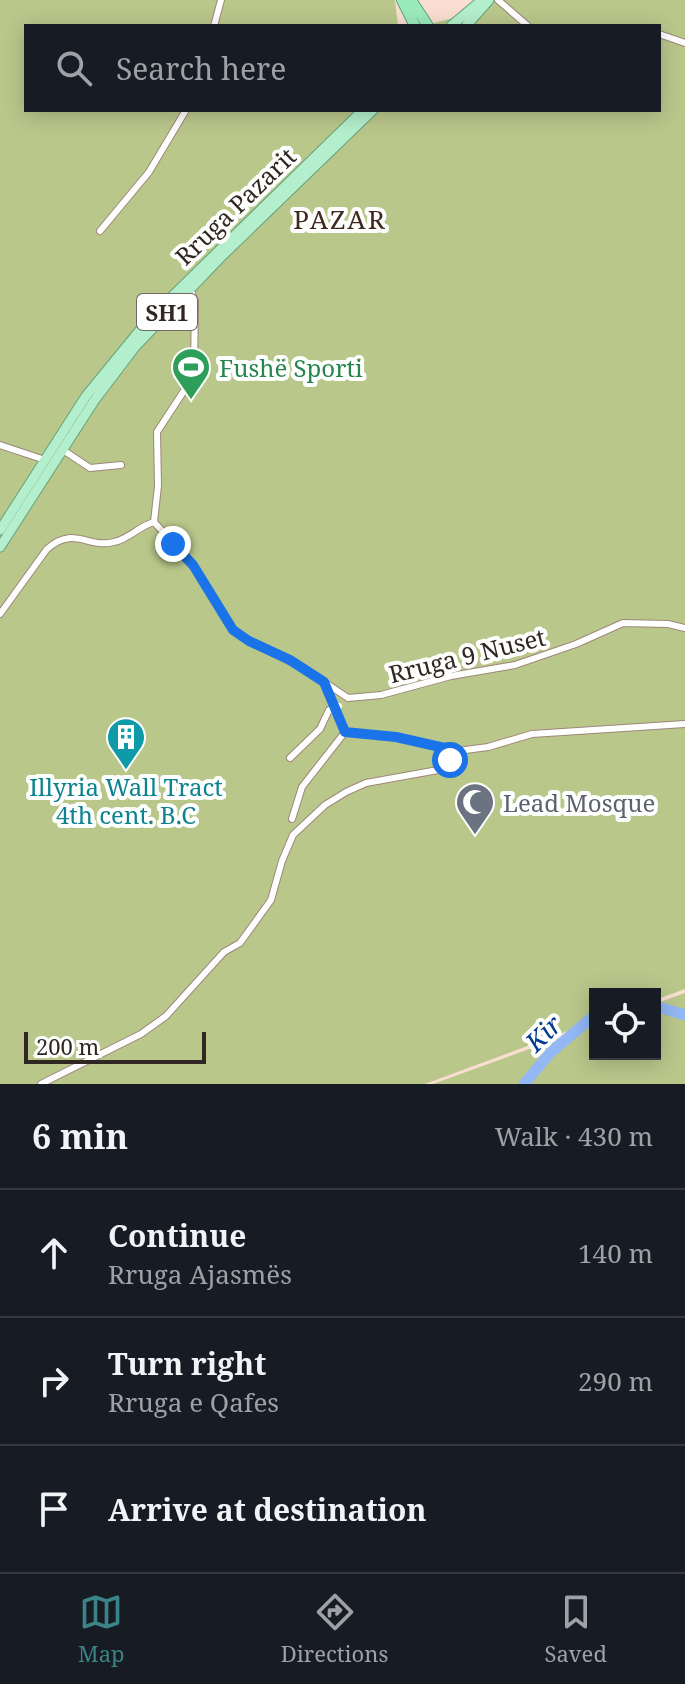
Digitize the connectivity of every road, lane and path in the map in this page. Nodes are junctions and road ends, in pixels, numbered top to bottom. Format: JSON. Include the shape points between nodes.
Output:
{"nodes":[{"id":1,"x":221,"y":0,"type":"edge"},
{"id":2,"x":402,"y":0,"type":"edge"},
{"id":3,"x":482,"y":0,"type":"edge"},
{"id":4,"x":489,"y":0,"type":"edge"},
{"id":5,"x":498,"y":0,"type":"edge"},
{"id":6,"x":413,"y":5,"type":"edge"},
{"id":7,"x":215,"y":24,"type":"edge"},
{"id":8,"x":427,"y":24,"type":"edge"},
{"id":9,"x":453,"y":24,"type":"edge"},
{"id":10,"x":468,"y":24,"type":"edge"},
{"id":11,"x":526,"y":24,"type":"edge"},
{"id":12,"x":661,"y":35,"type":"edge"},
{"id":13,"x":685,"y":43,"type":"edge"},
{"id":14,"x":185,"y":112,"type":"edge"},
{"id":15,"x":361,"y":112,"type":"edge"},
{"id":16,"x":371,"y":112,"type":"edge"},
{"id":17,"x":100,"y":231,"type":"dead end"},
{"id":18,"x":190,"y":289,"type":"junction"},
{"id":19,"x":0,"y":445,"type":"edge"},
{"id":20,"x":62,"y":450,"type":"junction"},
{"id":21,"x":45,"y":460,"type":"junction"},
{"id":22,"x":121,"y":465,"type":"dead end"},
{"id":23,"x":154,"y":522,"type":"junction"},
{"id":24,"x":0,"y":530,"type":"edge"},
{"id":25,"x":0,"y":547,"type":"edge"},
{"id":26,"x":0,"y":614,"type":"edge"},
{"id":27,"x":685,"y":628,"type":"edge"},
{"id":28,"x":324,"y":682,"type":"junction"},
{"id":29,"x":348,"y":698,"type":"junction"},
{"id":30,"x":685,"y":724,"type":"edge"},
{"id":31,"x":345,"y":732,"type":"junction"},
{"id":32,"x":458,"y":751,"type":"junction"},
{"id":33,"x":290,"y":758,"type":"dead end"},
{"id":34,"x":292,"y":819,"type":"dead end"},
{"id":35,"x":41,"y":1084,"type":"edge"}],
"edges":[{"from":1,"to":7,"type":"street"},
{"from":2,"to":6,"type":"highway"},
{"from":3,"to":9,"type":"main road"},
{"from":4,"to":10,"type":"main road"},
{"from":5,"to":11,"type":"street"},
{"from":6,"to":8,"type":"highway"},
{"from":12,"to":13,"type":"street"},
{"from":14,"to":17,"type":"street","via":[[149,172]]},
{"from":15,"to":21,"type":"main road","name":"Rruga Pazarit","number":"SH1","via":[[149,319],[86,396]]},
{"from":16,"to":18,"type":"main road","name":"Rruga Pazarit","number":"SH1"},
{"from":18,"to":20,"type":"main road","name":"Rruga Pazarit","number":"SH1","via":[[110,379]]},
{"from":18,"to":23,"type":"street","via":[[195,301],[194,369],[157,432]]},
{"from":19,"to":21,"type":"street"},
{"from":20,"to":22,"type":"street","via":[[90,468]]},
{"from":20,"to":25,"type":"main road","name":"Rruga Pazarit","number":"SH1"},
{"from":21,"to":24,"type":"main road","name":"Rruga Pazarit","number":"SH1"},
{"from":23,"to":26,"type":"street","via":[[115,542],[76,537],[57,542]]},
{"from":23,"to":28,"type":"street","via":[[193,565],[233,630]]},
{"from":27,"to":29,"type":"street","name":"Rruga 9 Nuset","via":[[623,623],[515,665]]},
{"from":28,"to":29,"type":"street"},
{"from":28,"to":31,"type":"street"},
{"from":29,"to":33,"type":"street"},
{"from":30,"to":32,"type":"street","via":[[532,734]]},
{"from":31,"to":32,"type":"street"},
{"from":31,"to":34,"type":"street","via":[[302,787]]},
{"from":32,"to":35,"type":"street","via":[[438,770],[366,783],[325,805],[293,835],[271,900],[240,943],[224,952],[162,1020]]}]}
